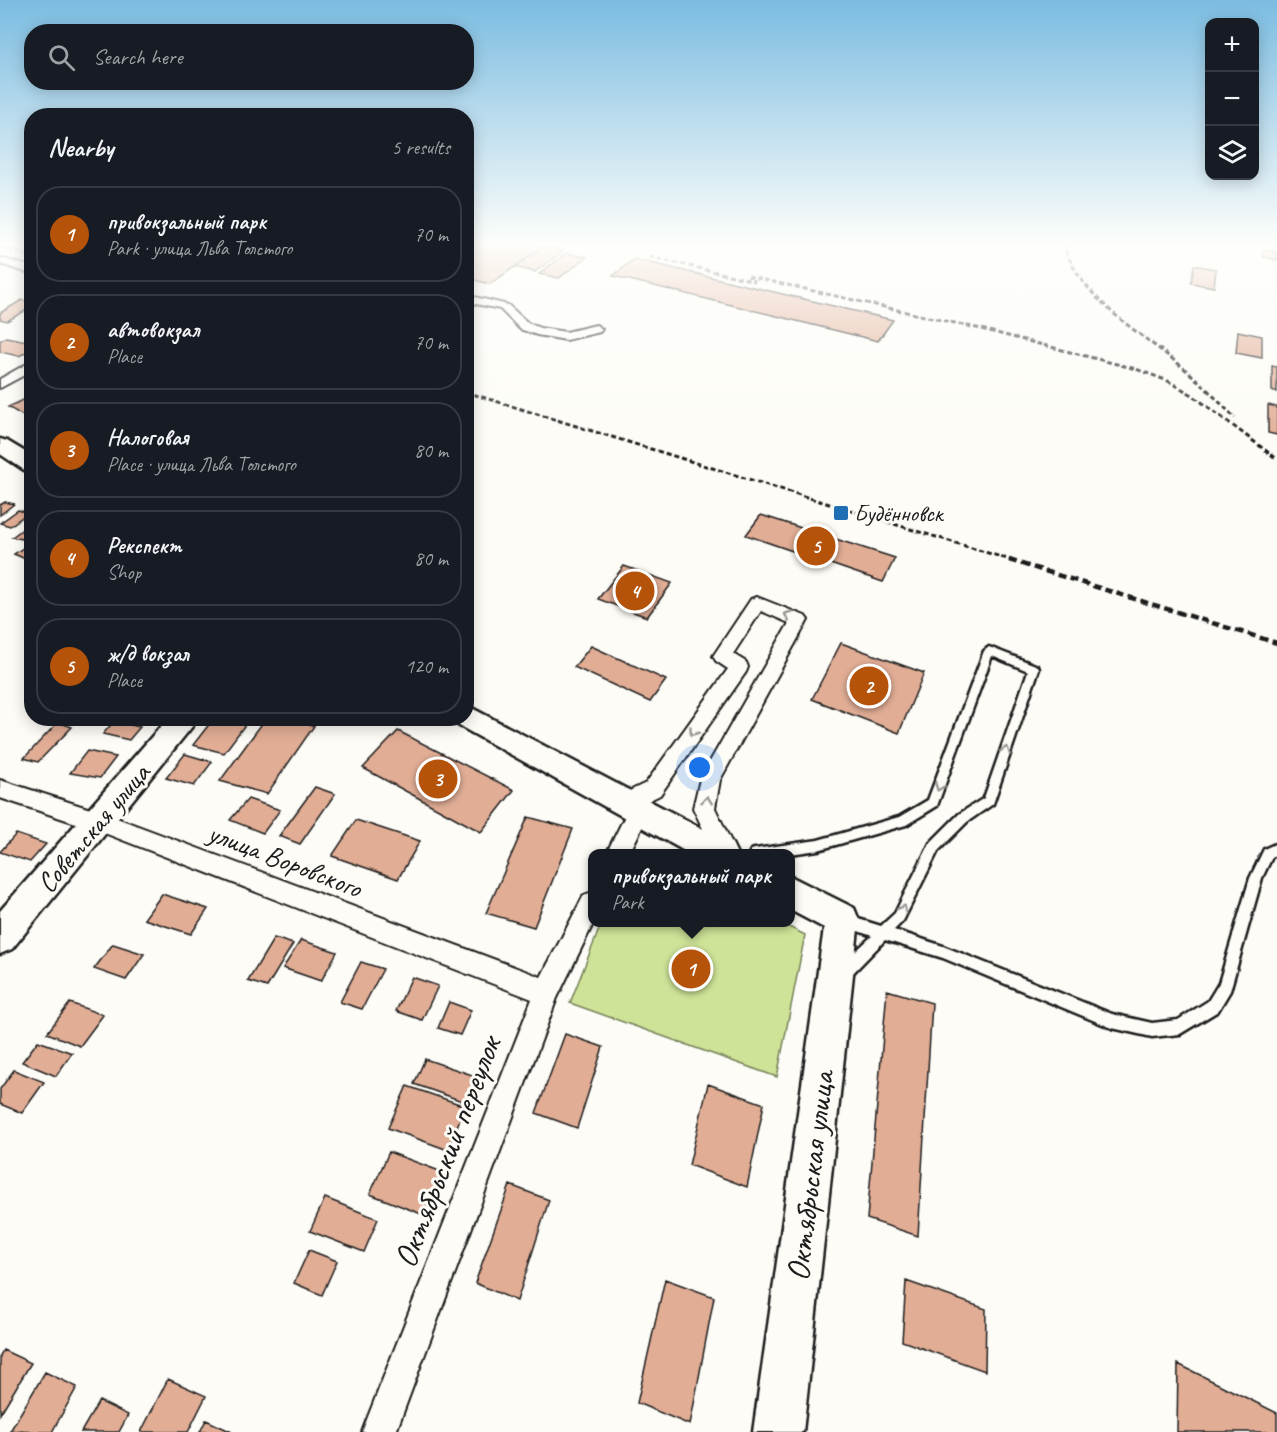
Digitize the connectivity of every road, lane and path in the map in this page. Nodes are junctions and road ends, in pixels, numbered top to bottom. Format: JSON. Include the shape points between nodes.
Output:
{"nodes":[{"id":1,"x":506,"y":310,"type":"edge"},
{"id":2,"x":597,"y":329,"type":"dead end"},
{"id":3,"x":24,"y":370,"type":"edge"},
{"id":4,"x":0,"y":384,"type":"edge"},
{"id":5,"x":0,"y":446,"type":"edge"},
{"id":6,"x":24,"y":460,"type":"edge"},
{"id":7,"x":0,"y":463,"type":"edge"},
{"id":8,"x":24,"y":476,"type":"edge"},
{"id":9,"x":474,"y":720,"type":"edge"},
{"id":10,"x":178,"y":726,"type":"edge"},
{"id":11,"x":0,"y":789,"type":"edge"},
{"id":12,"x":633,"y":805,"type":"junction"},
{"id":13,"x":98,"y":821,"type":"junction"},
{"id":14,"x":1277,"y":848,"type":"edge"},
{"id":15,"x":619,"y":849,"type":"edge"},
{"id":16,"x":712,"y":849,"type":"edge"},
{"id":17,"x":724,"y":849,"type":"edge"},
{"id":18,"x":790,"y":849,"type":"edge"},
{"id":19,"x":795,"y":895,"type":"edge"},
{"id":20,"x":588,"y":911,"type":"edge"},
{"id":21,"x":842,"y":920,"type":"junction"},
{"id":22,"x":884,"y":934,"type":"junction"},
{"id":23,"x":0,"y":937,"type":"edge"},
{"id":24,"x":834,"y":981,"type":"junction"},
{"id":25,"x":547,"y":992,"type":"junction"},
{"id":26,"x":379,"y":1432,"type":"edge"},
{"id":27,"x":778,"y":1432,"type":"edge"}],
"edges":[{"from":1,"to":2,"type":"street","via":[[524,326],[537,331],[566,336]]},
{"from":3,"to":4,"type":"street"},
{"from":5,"to":6,"type":"main road"},
{"from":7,"to":8,"type":"main road"},
{"from":9,"to":12,"type":"main road"},
{"from":10,"to":13,"type":"main road","name":"Советская улица"},
{"from":11,"to":13,"type":"street","name":"улица Воровского"},
{"from":12,"to":15,"type":"street"},
{"from":12,"to":16,"type":"main road"},
{"from":17,"to":12,"type":"street","one_way":true,"via":[[704,807],[710,779],[799,620],[757,603],[722,656],[739,667],[653,789]]},
{"from":13,"to":23,"type":"main road","name":"Советская улица"},
{"from":13,"to":25,"type":"street","name":"улица Воровского"},
{"from":14,"to":22,"type":"lane","via":[[1269,853],[1256,878],[1225,986],[1213,1006],[1180,1027],[1152,1030],[1112,1021],[943,952]]},
{"from":22,"to":18,"type":"lane","one_way":true,"via":[[899,917],[934,847],[963,818],[989,801],[1034,669],[989,651],[933,803],[902,821]]},
{"from":19,"to":21,"type":"main road"},
{"from":20,"to":25,"type":"street","name":"Октябрьский переулок"},
{"from":21,"to":22,"type":"lane"},
{"from":21,"to":24,"type":"main road","name":"Октябрьская улица"},
{"from":22,"to":24,"type":"lane"},
{"from":24,"to":27,"type":"main road","name":"Октябрьская улица"},
{"from":25,"to":26,"type":"street","name":"Октябрьский переулок"}]}
